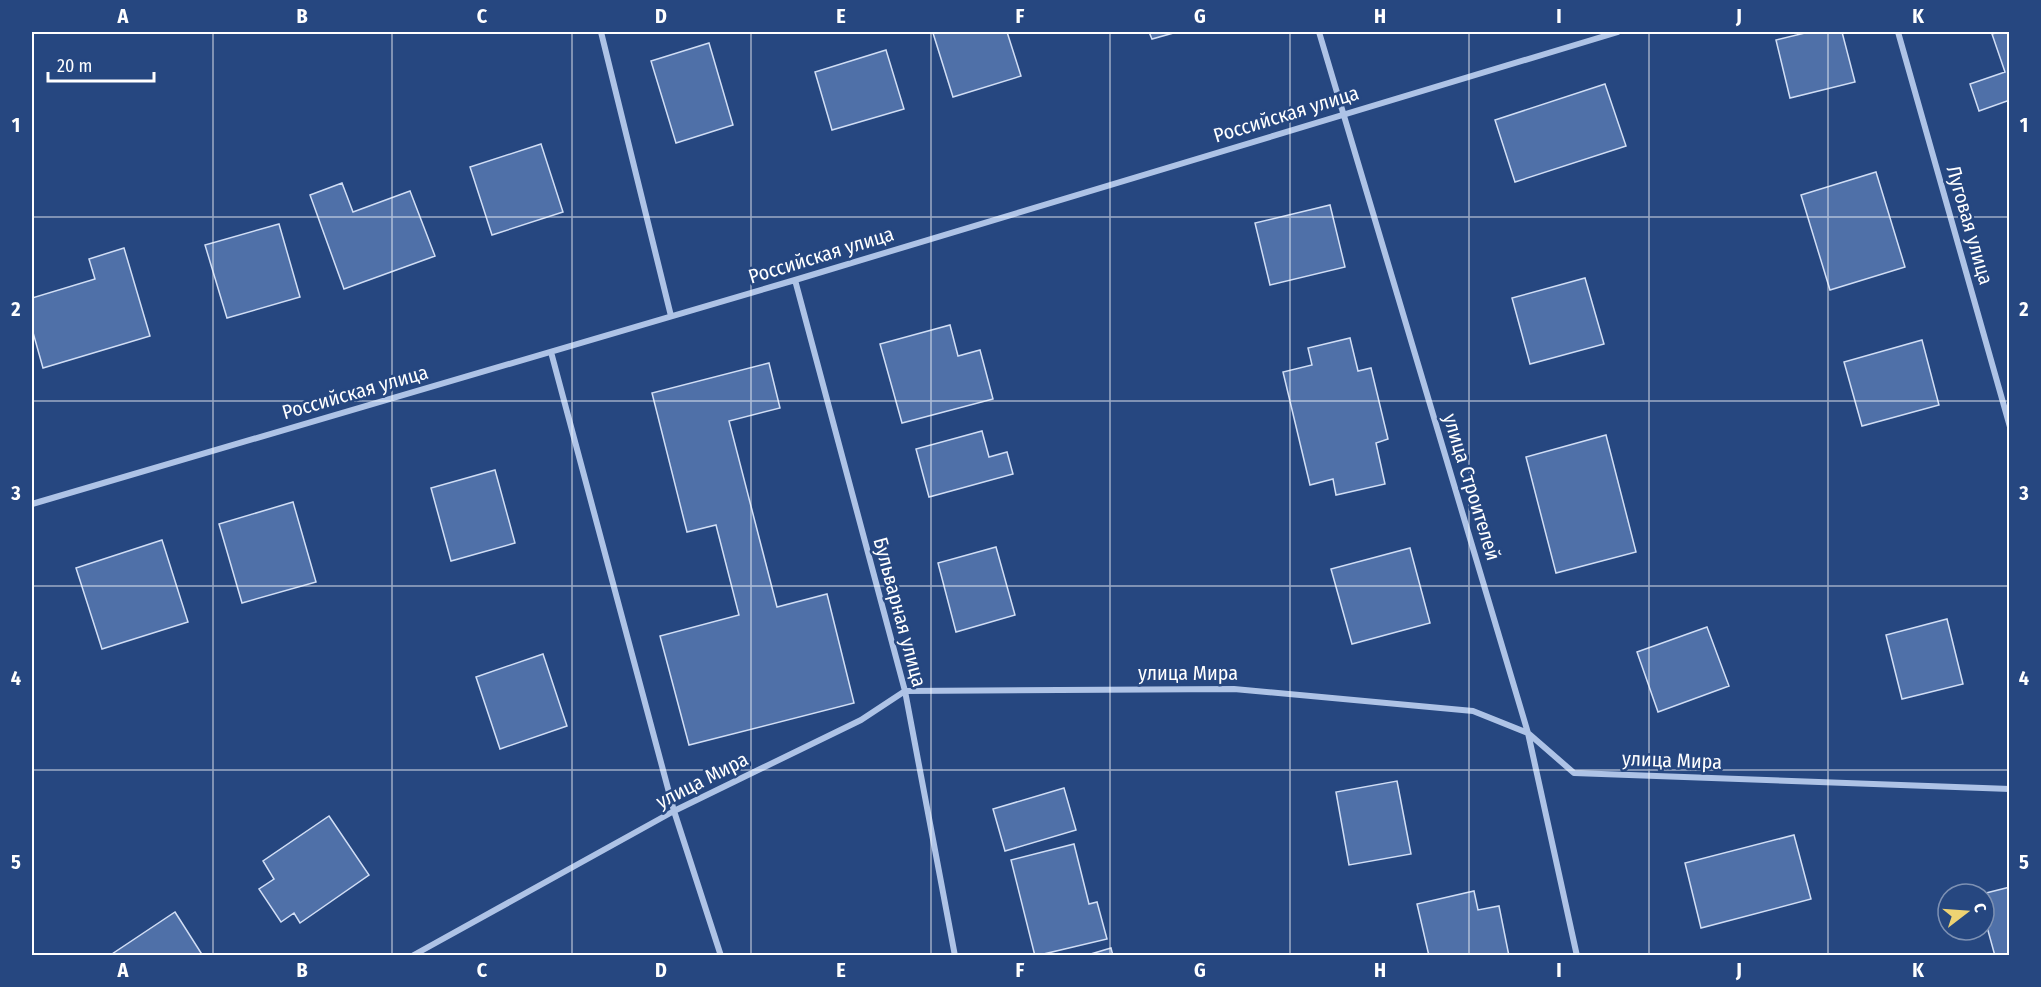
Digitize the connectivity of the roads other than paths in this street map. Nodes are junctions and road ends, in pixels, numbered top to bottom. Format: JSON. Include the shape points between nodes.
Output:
{"nodes":[{"id":1,"x":601,"y":32,"type":"edge"},
{"id":2,"x":1318,"y":32,"type":"edge"},
{"id":3,"x":1618,"y":32,"type":"edge"},
{"id":4,"x":1898,"y":32,"type":"edge"},
{"id":5,"x":1344,"y":114,"type":"junction"},
{"id":6,"x":795,"y":280,"type":"junction"},
{"id":7,"x":671,"y":316,"type":"junction"},
{"id":8,"x":551,"y":352,"type":"junction"},
{"id":9,"x":2010,"y":427,"type":"edge"},
{"id":10,"x":32,"y":504,"type":"edge"},
{"id":11,"x":905,"y":691,"type":"junction"},
{"id":12,"x":1528,"y":733,"type":"junction"},
{"id":13,"x":2010,"y":789,"type":"edge"},
{"id":14,"x":674,"y":811,"type":"junction"},
{"id":15,"x":412,"y":956,"type":"edge"},
{"id":16,"x":721,"y":956,"type":"edge"},
{"id":17,"x":955,"y":956,"type":"edge"},
{"id":18,"x":1577,"y":956,"type":"edge"}],
"edges":[{"from":1,"to":7,"type":"street"},
{"from":2,"to":5,"type":"street","name":"улица Строителей"},
{"from":3,"to":5,"type":"street","name":"Российская улица"},
{"from":4,"to":9,"type":"street","name":"Луговая улица"},
{"from":5,"to":6,"type":"street","name":"Российская улица"},
{"from":5,"to":12,"type":"street","name":"улица Строителей"},
{"from":6,"to":7,"type":"street","name":"Российская улица"},
{"from":6,"to":11,"type":"street","name":"Бульварная улица"},
{"from":7,"to":8,"type":"street","name":"Российская улица"},
{"from":8,"to":10,"type":"street","name":"Российская улица"},
{"from":8,"to":14,"type":"street"},
{"from":11,"to":12,"type":"street","name":"улица Мира","via":[[1234,689],[1473,711]]},
{"from":11,"to":14,"type":"street","name":"улица Мира","via":[[861,720]]},
{"from":11,"to":17,"type":"street","name":"Бульварная улица"},
{"from":12,"to":13,"type":"street","name":"улица Мира","via":[[1574,773]]},
{"from":12,"to":18,"type":"street","name":"улица Строителей"},
{"from":14,"to":15,"type":"street","name":"улица Мира"},
{"from":14,"to":16,"type":"street"}]}
